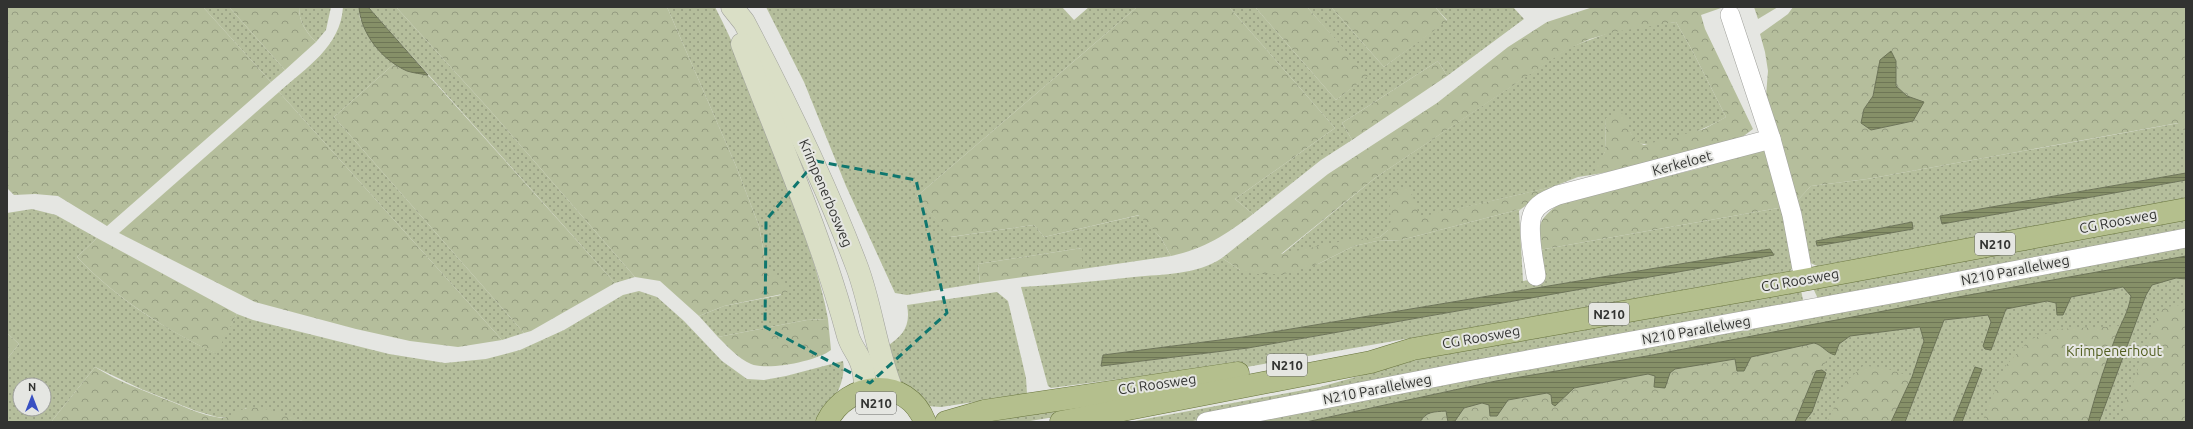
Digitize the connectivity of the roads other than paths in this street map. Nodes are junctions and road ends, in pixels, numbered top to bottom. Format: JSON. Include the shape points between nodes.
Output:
{"nodes":[{"id":1,"x":731,"y":7,"type":"edge"},
{"id":2,"x":1730,"y":15,"type":"dead end"},
{"id":3,"x":1771,"y":139,"type":"junction"},
{"id":4,"x":2186,"y":209,"type":"edge"},
{"id":5,"x":2186,"y":238,"type":"edge"},
{"id":6,"x":1536,"y":276,"type":"dead end"},
{"id":7,"x":1804,"y":280,"type":"junction"},
{"id":8,"x":1413,"y":349,"type":"junction"},
{"id":9,"x":893,"y":392,"type":"junction"},
{"id":10,"x":860,"y":397,"type":"junction"},
{"id":11,"x":973,"y":413,"type":"junction"},
{"id":12,"x":918,"y":419,"type":"edge"},
{"id":13,"x":827,"y":422,"type":"edge"},
{"id":14,"x":842,"y":422,"type":"edge"},
{"id":15,"x":946,"y":422,"type":"edge"},
{"id":16,"x":1061,"y":422,"type":"edge"},
{"id":17,"x":1206,"y":422,"type":"edge"}],
"edges":[{"from":1,"to":9,"type":"main road","name":"Krimpenerbosweg","via":[[744,22],[811,155],[858,268]]},
{"from":1,"to":10,"type":"main road","name":"Krimpenerbosweg","via":[[752,70],[798,185],[840,304],[851,347],[860,360]]},
{"from":2,"to":3,"type":"street"},
{"from":3,"to":6,"type":"street","name":"Kerkeloet","via":[[1543,201],[1533,213],[1530,228]]},
{"from":3,"to":7,"type":"street","via":[[1792,215]]},
{"from":4,"to":7,"type":"main road","name":"CG Roosweg","number":"N210"},
{"from":5,"to":17,"type":"street","name":"N210 Parallelweg","via":[[1480,368]]},
{"from":7,"to":8,"type":"main road","name":"CG Roosweg","number":"N210"},
{"from":8,"to":11,"type":"main road","name":"CG Roosweg","number":"N210","via":[[1372,351]]},
{"from":8,"to":16,"type":"main road","name":"CG Roosweg","number":"N210","via":[[1371,362]]},
{"from":9,"to":10,"type":"main road","number":"N210","via":[[876,388]]},
{"from":9,"to":12,"type":"main road","number":"N210","via":[[911,402]]},
{"from":10,"to":12,"type":"main road","number":"N210","via":[[885,404]]},
{"from":10,"to":13,"type":"main road","number":"N210","via":[[840,403]]},
{"from":10,"to":14,"type":"main road","number":"N210"},
{"from":11,"to":12,"type":"main road","name":"CG Roosweg","number":"N210","via":[[955,410]]},
{"from":11,"to":15,"type":"main road","name":"CG Roosweg","number":"N210"}]}
